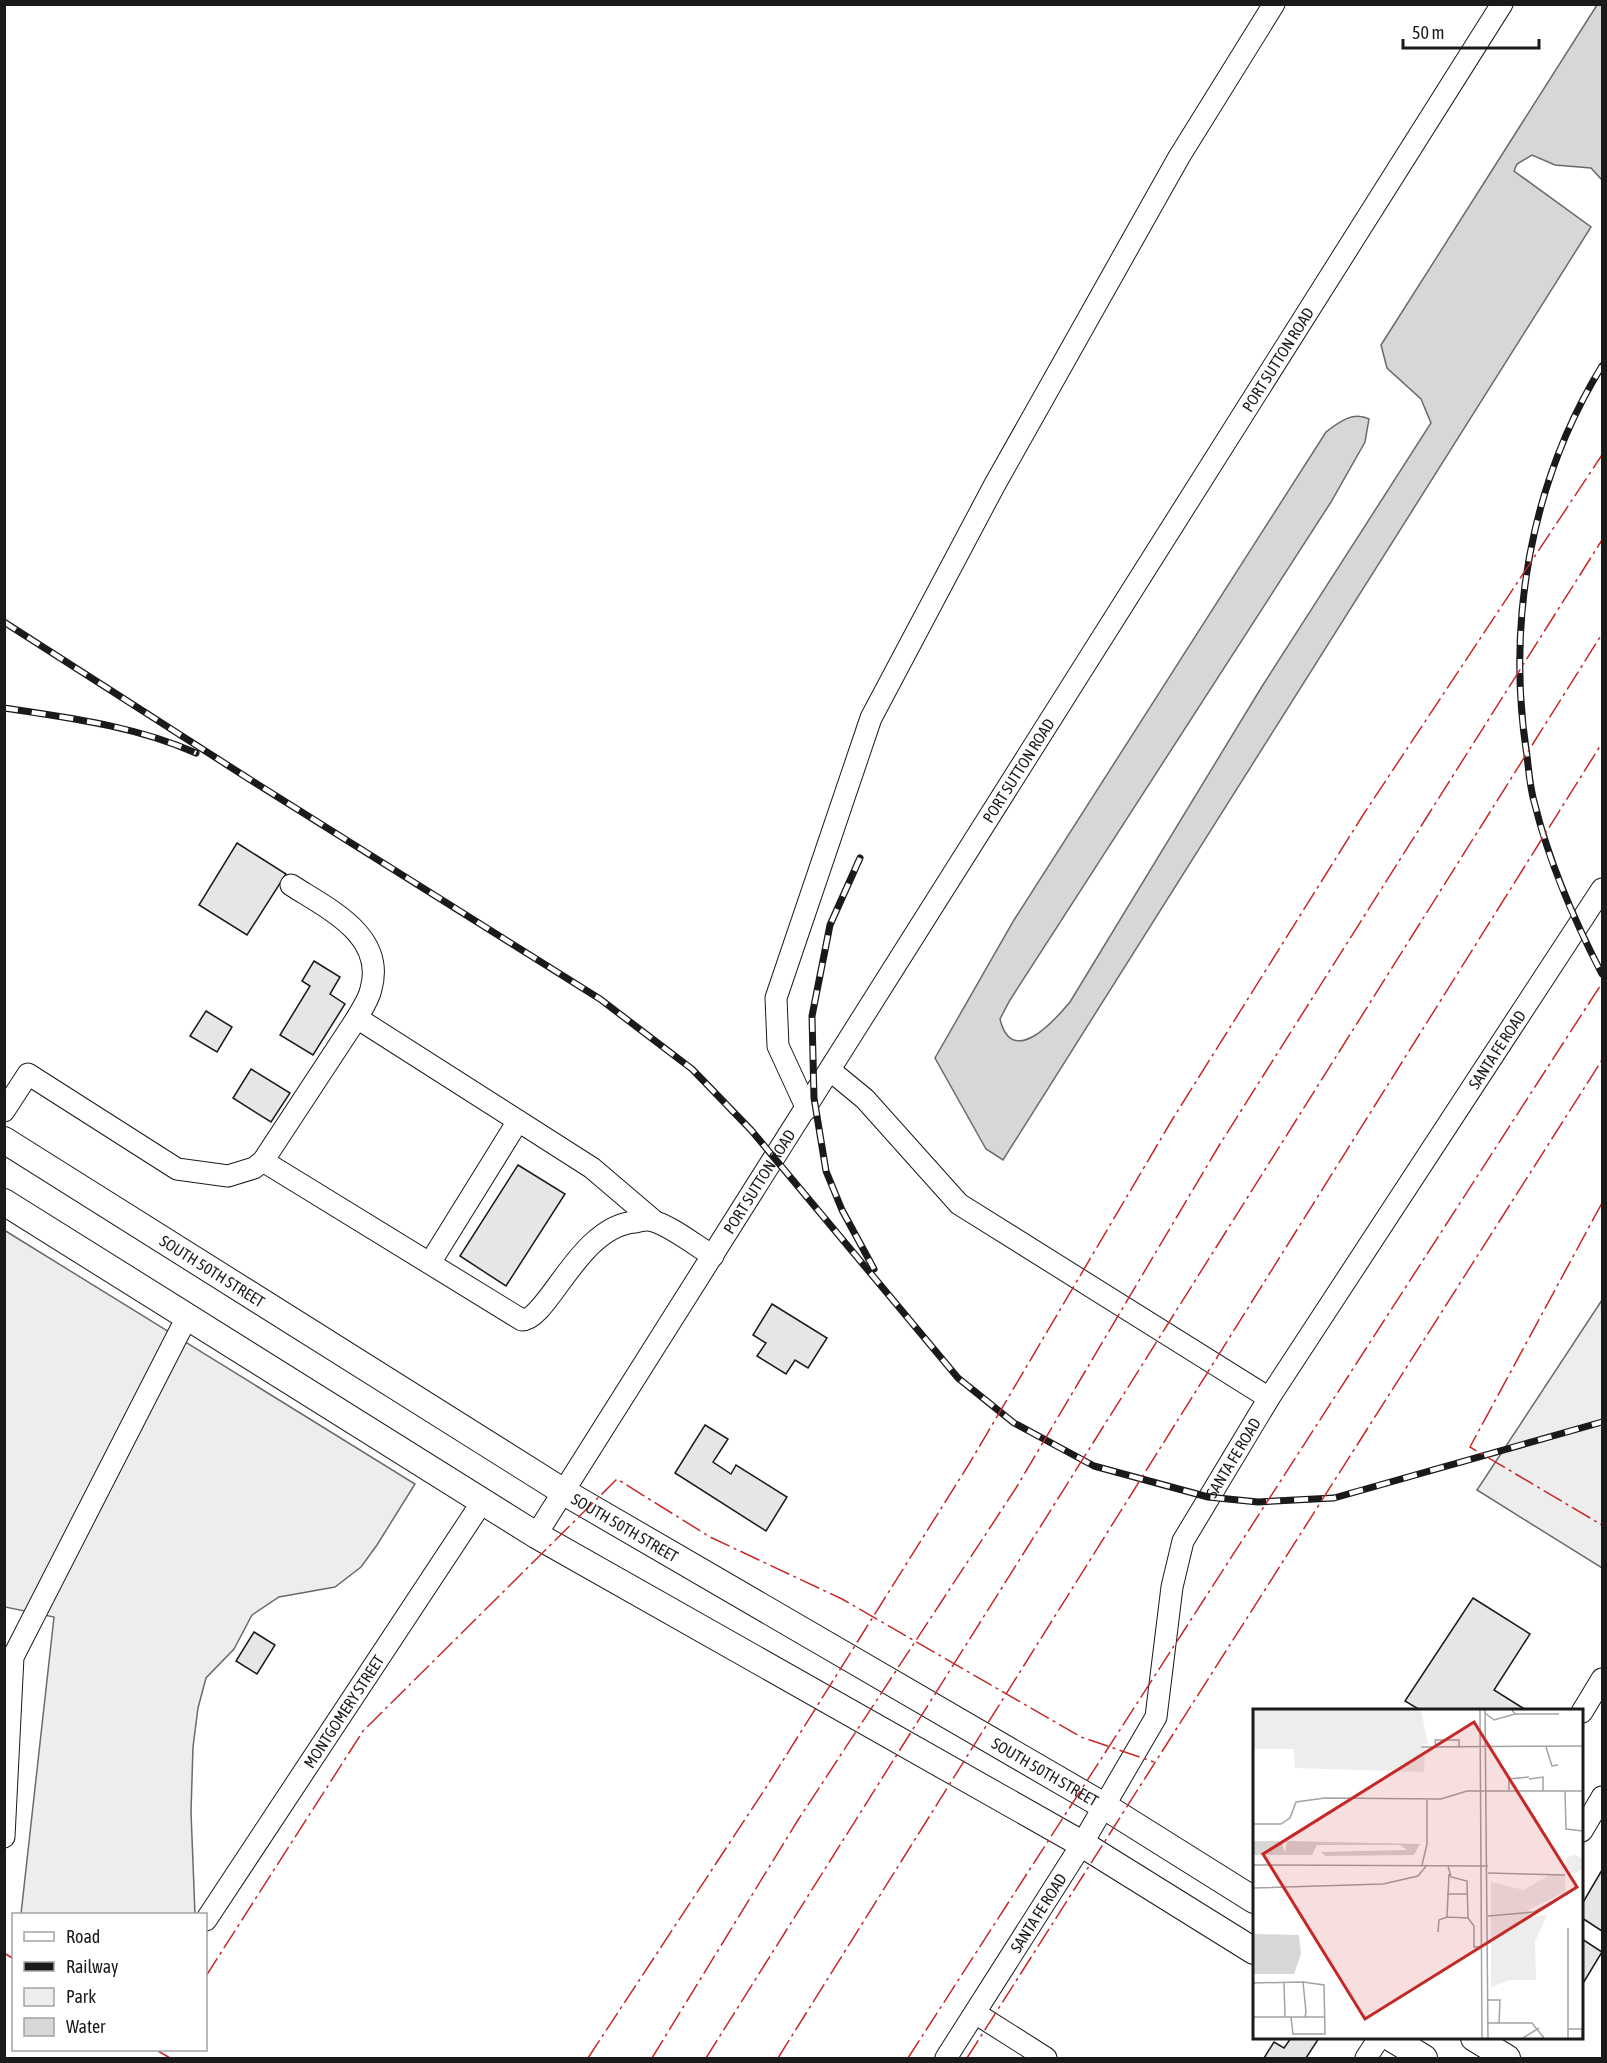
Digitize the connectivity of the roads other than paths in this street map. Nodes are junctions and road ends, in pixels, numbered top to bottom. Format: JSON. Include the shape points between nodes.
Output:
{"nodes":[{"id":1,"x":1274,"y":4,"type":"edge"},
{"id":2,"x":1502,"y":4,"type":"edge"},
{"id":3,"x":291,"y":885,"type":"dead end"},
{"id":4,"x":1602,"y":889,"type":"edge"},
{"id":5,"x":357,"y":1018,"type":"junction"},
{"id":6,"x":831,"y":1071,"type":"junction"},
{"id":7,"x":807,"y":1109,"type":"junction"},
{"id":8,"x":4,"y":1112,"type":"edge"},
{"id":9,"x":518,"y":1121,"type":"junction"},
{"id":10,"x":4,"y":1140,"type":"edge"},
{"id":11,"x":263,"y":1161,"type":"junction"},
{"id":12,"x":4,"y":1202,"type":"edge"},
{"id":13,"x":653,"y":1221,"type":"junction"},
{"id":14,"x":713,"y":1256,"type":"junction"},
{"id":15,"x":430,"y":1263,"type":"junction"},
{"id":16,"x":187,"y":1317,"type":"junction"},
{"id":17,"x":1269,"y":1398,"type":"junction"},
{"id":18,"x":564,"y":1492,"type":"junction"},
{"id":19,"x":482,"y":1502,"type":"junction"},
{"id":20,"x":536,"y":1535,"type":"junction"},
{"id":21,"x":1602,"y":1683,"type":"edge"},
{"id":22,"x":1583,"y":1709,"type":"edge"},
{"id":23,"x":1602,"y":1797,"type":"edge"},
{"id":24,"x":1104,"y":1806,"type":"junction"},
{"id":25,"x":1583,"y":1828,"type":"edge"},
{"id":26,"x":4,"y":1837,"type":"edge"},
{"id":27,"x":1082,"y":1844,"type":"junction"},
{"id":28,"x":1253,"y":1899,"type":"edge"},
{"id":29,"x":207,"y":1918,"type":"edge"},
{"id":30,"x":1253,"y":1950,"type":"edge"},
{"id":31,"x":975,"y":2013,"type":"junction"},
{"id":32,"x":1378,"y":2039,"type":"edge"},
{"id":33,"x":1394,"y":2039,"type":"edge"},
{"id":34,"x":1477,"y":2039,"type":"edge"},
{"id":35,"x":946,"y":2058,"type":"edge"},
{"id":36,"x":1046,"y":2058,"type":"edge"},
{"id":37,"x":1366,"y":2058,"type":"edge"},
{"id":38,"x":1425,"y":2058,"type":"edge"},
{"id":39,"x":1507,"y":2058,"type":"edge"}],
"edges":[{"from":1,"to":7,"type":"street","via":[[1167,178],[994,486],[871,718],[776,998],[777,1046]]},
{"from":2,"to":6,"type":"street","name":"PORT SUTTON ROAD"},
{"from":3,"to":5,"type":"street","via":[[348,922],[369,949],[374,979]]},
{"from":4,"to":17,"type":"street","name":"SANTA FE ROAD"},
{"from":5,"to":9,"type":"street"},
{"from":5,"to":11,"type":"street"},
{"from":6,"to":7,"type":"street","name":"PORT SUTTON ROAD"},
{"from":6,"to":17,"type":"street","via":[[865,1099],[958,1204]]},
{"from":7,"to":14,"type":"street","name":"PORT SUTTON ROAD"},
{"from":8,"to":11,"type":"street","via":[[28,1074],[177,1169],[228,1176]]},
{"from":9,"to":13,"type":"street","via":[[592,1168]]},
{"from":9,"to":15,"type":"street"},
{"from":10,"to":18,"type":"main road","name":"SOUTH 50TH STREET"},
{"from":11,"to":15,"type":"street"},
{"from":12,"to":16,"type":"main road"},
{"from":13,"to":14,"type":"street"},
{"from":13,"to":15,"type":"street","via":[[626,1222],[600,1237],[573,1261],[538,1312],[528,1320],[516,1318]]},
{"from":14,"to":18,"type":"street","name":"PORT SUTTON ROAD"},
{"from":16,"to":19,"type":"main road"},
{"from":16,"to":26,"type":"street","via":[[13,1657]]},
{"from":17,"to":24,"type":"street","name":"SANTA FE ROAD","via":[[1183,1541],[1172,1587],[1156,1717]]},
{"from":18,"to":20,"type":"street","name":"PORT SUTTON ROAD"},
{"from":18,"to":24,"type":"main road","name":"SOUTH 50TH STREET"},
{"from":19,"to":20,"type":"main road"},
{"from":19,"to":29,"type":"street","name":"MONTGOMERY STREET"},
{"from":20,"to":27,"type":"main road"},
{"from":21,"to":22,"type":"street"},
{"from":23,"to":25,"type":"street"},
{"from":24,"to":27,"type":"street","name":"SANTA FE ROAD"},
{"from":24,"to":28,"type":"main road","name":"SOUTH 50TH STREET"},
{"from":27,"to":30,"type":"main road"},
{"from":27,"to":31,"type":"street","name":"SANTA FE ROAD"},
{"from":31,"to":35,"type":"street","name":"SANTA FE ROAD"},
{"from":31,"to":36,"type":"street"},
{"from":32,"to":37,"type":"street"},
{"from":33,"to":38,"type":"main road"},
{"from":34,"to":39,"type":"main road"}]}
